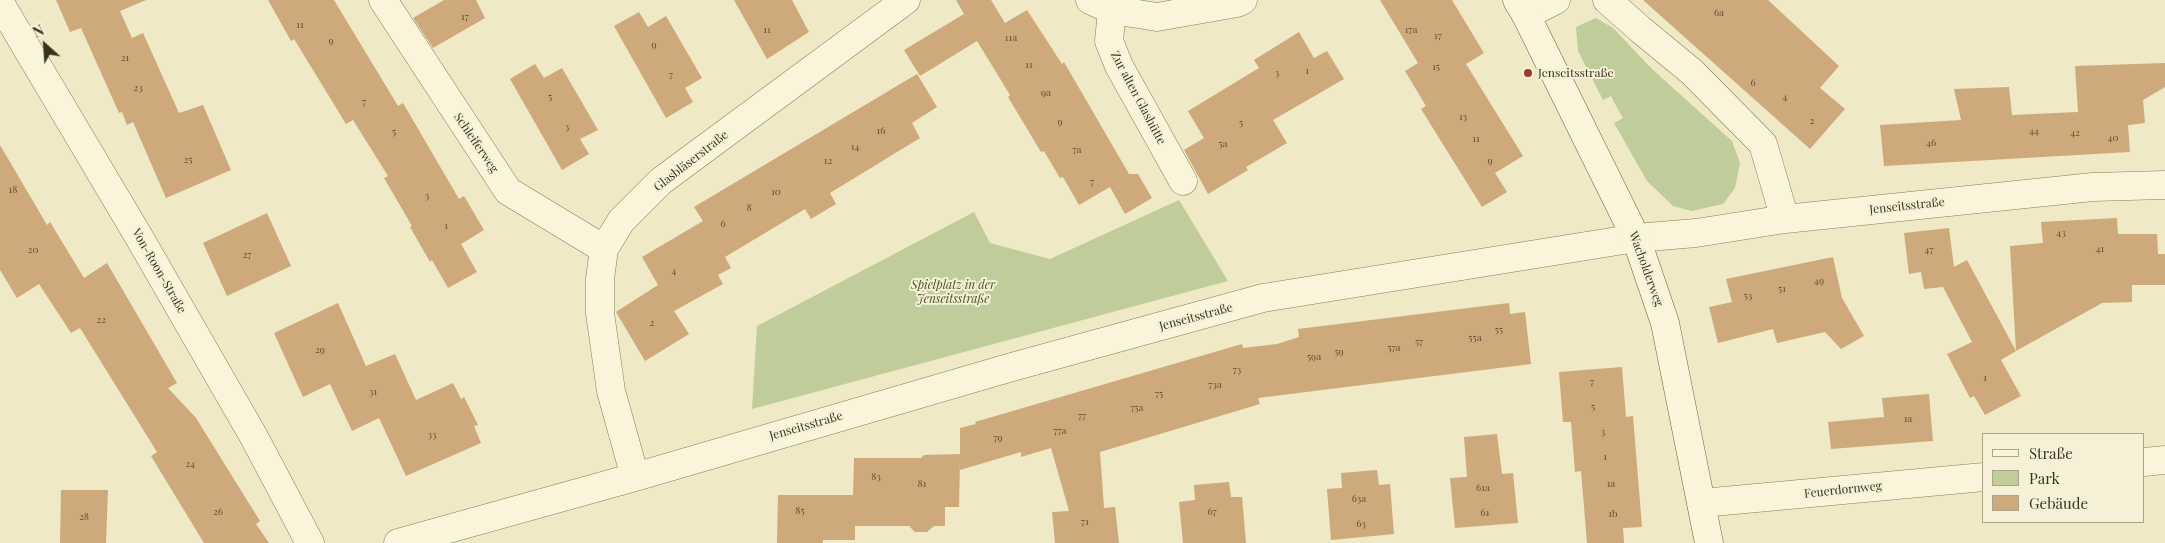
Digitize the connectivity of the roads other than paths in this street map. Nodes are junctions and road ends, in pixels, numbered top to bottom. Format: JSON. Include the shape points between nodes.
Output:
{"nodes":[{"id":1,"x":383,"y":0,"type":"edge"},
{"id":2,"x":906,"y":0,"type":"edge"},
{"id":3,"x":1243,"y":0,"type":"edge"},
{"id":4,"x":1556,"y":0,"type":"edge"},
{"id":5,"x":1608,"y":0,"type":"edge"},
{"id":6,"x":0,"y":3,"type":"edge"},
{"id":7,"x":1101,"y":5,"type":"edge"},
{"id":8,"x":1522,"y":7,"type":"edge"},
{"id":9,"x":1183,"y":181,"type":"dead end"},
{"id":10,"x":2165,"y":185,"type":"edge"},
{"id":11,"x":1785,"y":219,"type":"junction"},
{"id":12,"x":1636,"y":238,"type":"junction"},
{"id":13,"x":604,"y":249,"type":"junction"},
{"id":14,"x":2165,"y":460,"type":"edge"},
{"id":15,"x":2145,"y":462,"type":"edge"},
{"id":16,"x":634,"y":477,"type":"junction"},
{"id":17,"x":1982,"y":477,"type":"edge"},
{"id":18,"x":1702,"y":503,"type":"junction"},
{"id":19,"x":310,"y":543,"type":"edge"},
{"id":20,"x":398,"y":543,"type":"edge"},
{"id":21,"x":1709,"y":543,"type":"edge"}],
"edges":[{"from":1,"to":13,"type":"street","name":"Schleiferweg","via":[[508,191]]},
{"from":2,"to":13,"type":"street","name":"Glasbläserstraße","via":[[661,181],[621,221]]},
{"from":3,"to":7,"type":"street","name":"Zur alten Glashütte","via":[[1157,17]]},
{"from":4,"to":8,"type":"street","name":"Wacholderweg"},
{"from":5,"to":11,"type":"street","via":[[1692,72],[1763,144]]},
{"from":6,"to":19,"type":"street","name":"Von-Roon-Straße","via":[[192,328]]},
{"from":7,"to":9,"type":"street","name":"Zur alten Glashütte","via":[[1109,41],[1119,66]]},
{"from":8,"to":12,"type":"street","name":"Wacholderweg"},
{"from":10,"to":11,"type":"street","name":"Jenseitsstraße","via":[[2093,187]]},
{"from":11,"to":12,"type":"street","name":"Jenseitsstraße","via":[[1696,233]]},
{"from":12,"to":16,"type":"street","name":"Jenseitsstraße","via":[[1262,298]]},
{"from":12,"to":18,"type":"street","name":"Wacholderweg","via":[[1665,323]]},
{"from":13,"to":16,"type":"street","name":"Glasbläserstraße","via":[[600,313],[611,391]]},
{"from":14,"to":15,"type":"street"},
{"from":16,"to":20,"type":"street","name":"Jenseitsstraße"},
{"from":17,"to":18,"type":"street","name":"Feuerdornweg"},
{"from":18,"to":21,"type":"street","name":"Wacholderweg"}]}
